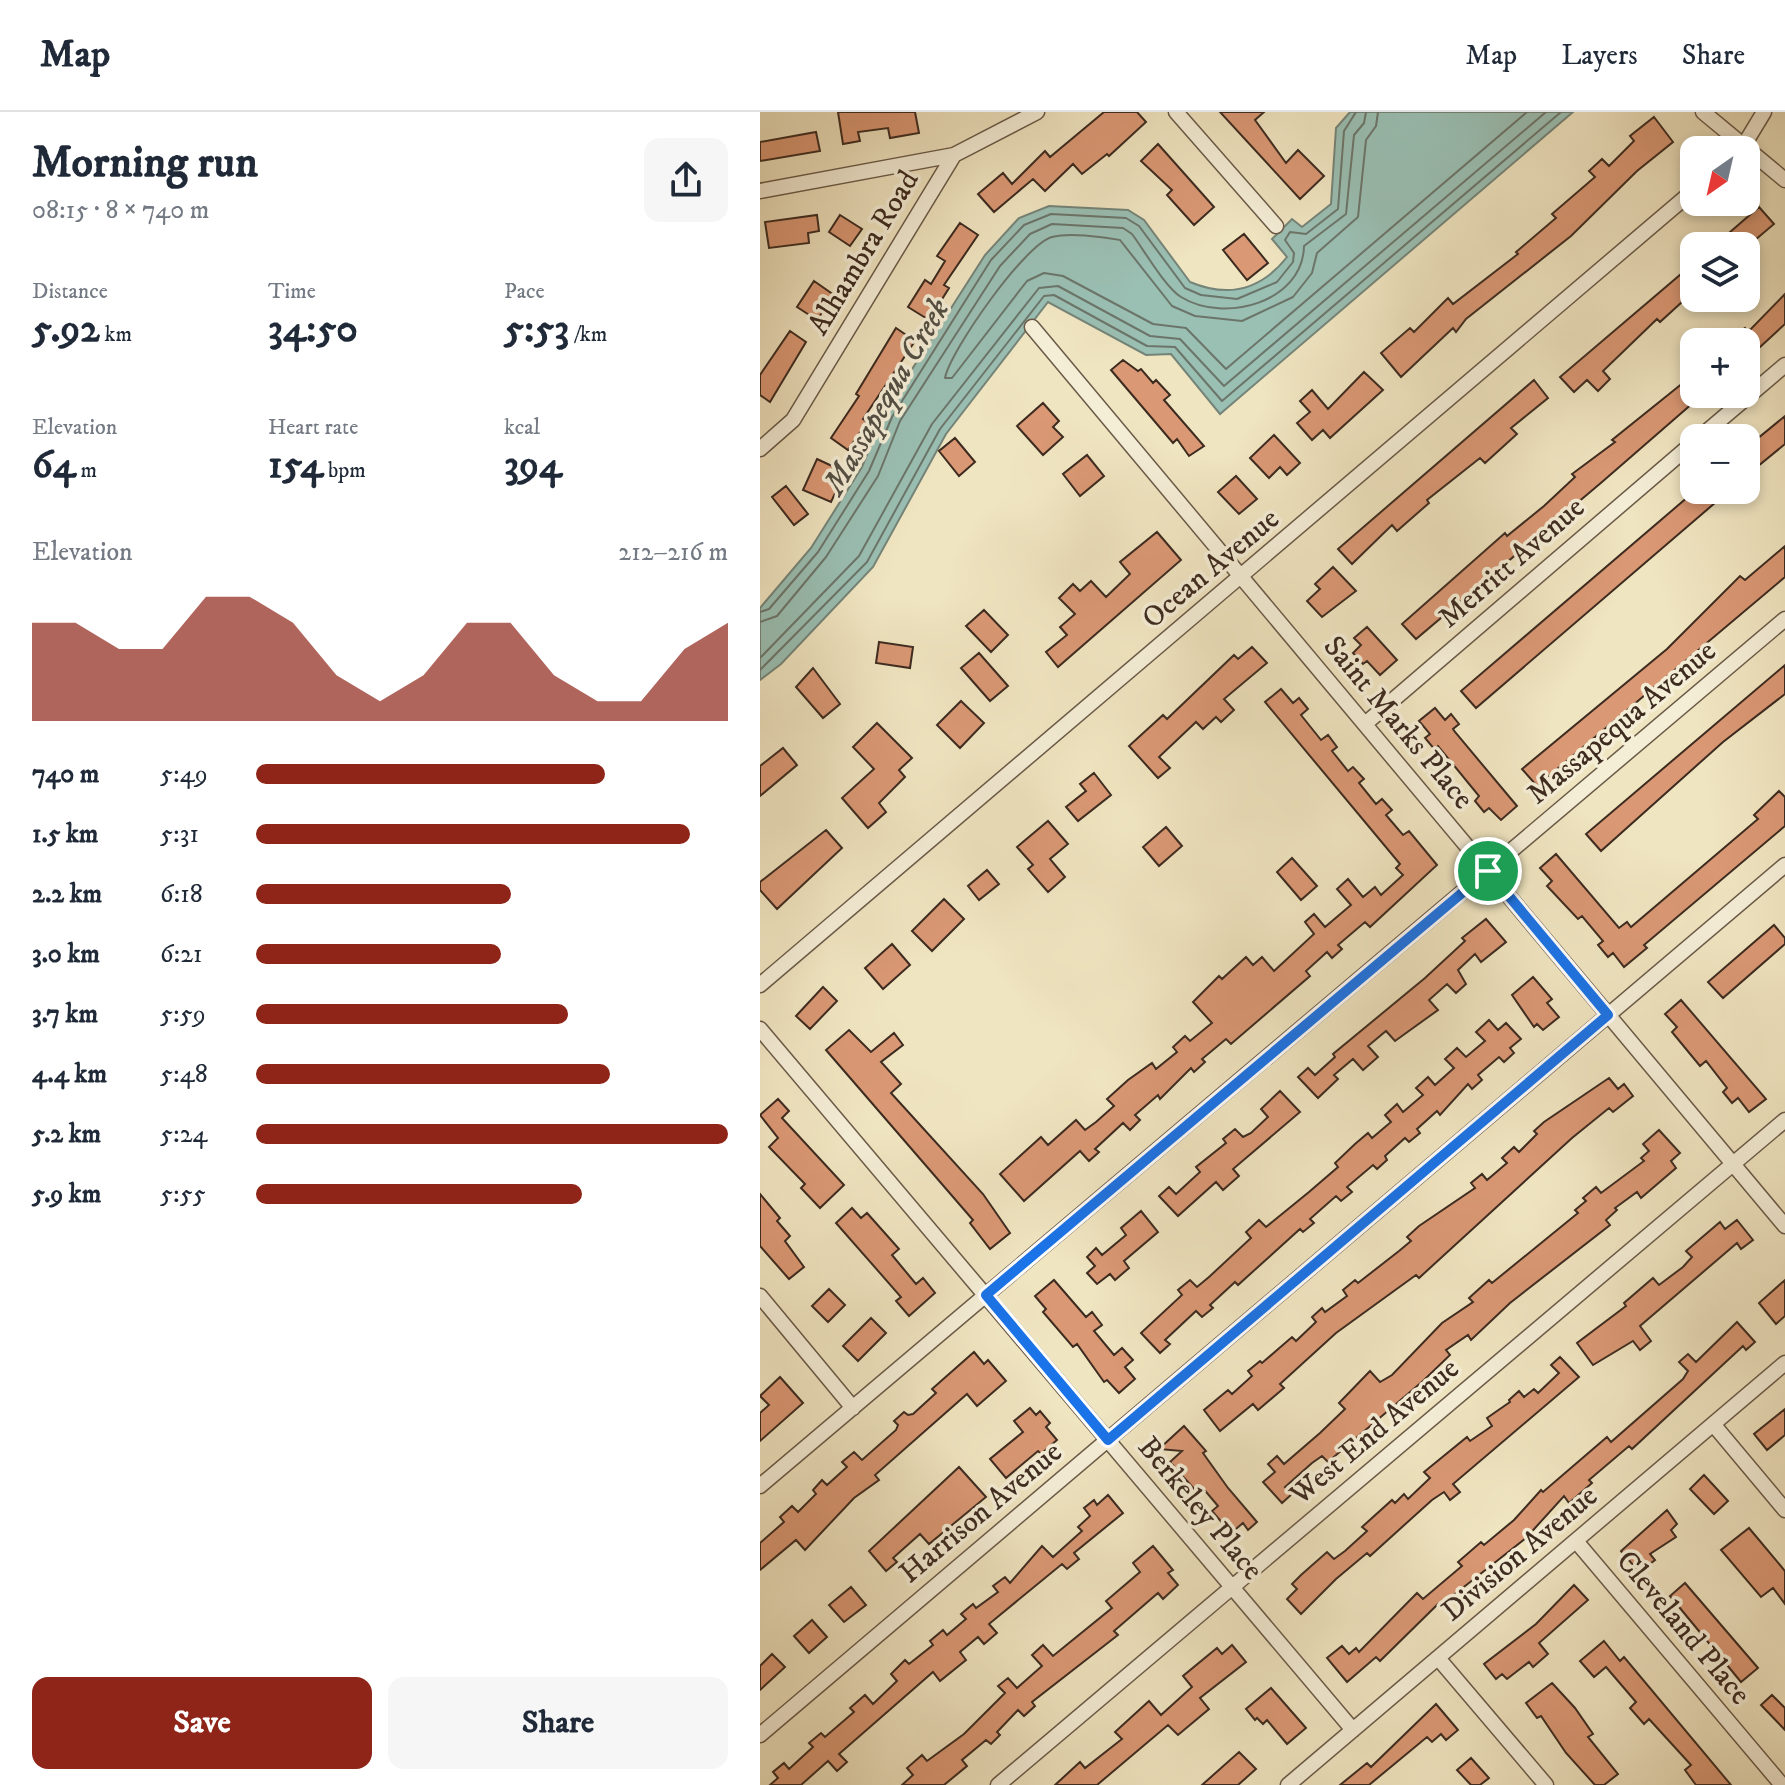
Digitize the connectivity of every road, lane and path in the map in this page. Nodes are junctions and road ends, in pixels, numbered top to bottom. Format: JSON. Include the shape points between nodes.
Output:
{"nodes":[{"id":1,"x":1037,"y":112,"type":"edge"},
{"id":2,"x":1176,"y":112,"type":"edge"},
{"id":3,"x":1703,"y":112,"type":"edge"},
{"id":4,"x":1764,"y":112,"type":"edge"},
{"id":5,"x":1730,"y":136,"type":"edge"},
{"id":6,"x":1750,"y":136,"type":"edge"},
{"id":7,"x":954,"y":155,"type":"junction"},
{"id":8,"x":1760,"y":161,"type":"edge"},
{"id":9,"x":1785,"y":180,"type":"edge"},
{"id":10,"x":760,"y":191,"type":"edge"},
{"id":11,"x":1680,"y":202,"type":"edge"},
{"id":12,"x":1276,"y":226,"type":"dead end"},
{"id":13,"x":1032,"y":327,"type":"dead end"},
{"id":14,"x":1785,"y":365,"type":"edge"},
{"id":15,"x":1715,"y":424,"type":"edge"},
{"id":16,"x":760,"y":449,"type":"edge"},
{"id":17,"x":1680,"y":454,"type":"edge"},
{"id":18,"x":1242,"y":578,"type":"junction"},
{"id":19,"x":1785,"y":619,"type":"edge"},
{"id":20,"x":1365,"y":724,"type":"junction"},
{"id":21,"x":1785,"y":865,"type":"edge"},
{"id":22,"x":1488,"y":871,"type":"junction"},
{"id":23,"x":760,"y":985,"type":"edge"},
{"id":24,"x":1608,"y":1015,"type":"junction"},
{"id":25,"x":760,"y":1029,"type":"edge"},
{"id":26,"x":1785,"y":1120,"type":"edge"},
{"id":27,"x":1733,"y":1164,"type":"junction"},
{"id":28,"x":1785,"y":1226,"type":"edge"},
{"id":29,"x":986,"y":1295,"type":"junction"},
{"id":30,"x":760,"y":1296,"type":"edge"},
{"id":31,"x":1785,"y":1363,"type":"edge"},
{"id":32,"x":853,"y":1408,"type":"junction"},
{"id":33,"x":1713,"y":1424,"type":"junction"},
{"id":34,"x":1108,"y":1440,"type":"junction"},
{"id":35,"x":760,"y":1486,"type":"edge"},
{"id":36,"x":1785,"y":1510,"type":"edge"},
{"id":37,"x":1576,"y":1541,"type":"junction"},
{"id":38,"x":1232,"y":1587,"type":"junction"},
{"id":39,"x":1438,"y":1658,"type":"junction"},
{"id":40,"x":1353,"y":1730,"type":"junction"},
{"id":41,"x":760,"y":1735,"type":"edge"},
{"id":42,"x":1298,"y":1782,"type":"edge"},
{"id":43,"x":998,"y":1785,"type":"edge"},
{"id":44,"x":1546,"y":1785,"type":"edge"},
{"id":45,"x":1782,"y":1785,"type":"edge"}],
"edges":[{"from":1,"to":7,"type":"street","name":"Alhambra Road"},
{"from":2,"to":12,"type":"street"},
{"from":3,"to":5,"type":"street"},
{"from":4,"to":6,"type":"street"},
{"from":7,"to":10,"type":"street"},
{"from":7,"to":16,"type":"street","name":"Alhambra Road","via":[[793,420]]},
{"from":8,"to":9,"type":"street"},
{"from":11,"to":18,"type":"street","name":"Ocean Avenue"},
{"from":13,"to":18,"type":"street","name":"Saint Marks Place"},
{"from":14,"to":15,"type":"street"},
{"from":17,"to":20,"type":"street","name":"Merritt Avenue"},
{"from":18,"to":20,"type":"street","name":"Saint Marks Place"},
{"from":18,"to":23,"type":"street","name":"Ocean Avenue"},
{"from":19,"to":22,"type":"street","name":"Massapequa Avenue"},
{"from":20,"to":22,"type":"street","name":"Saint Marks Place"},
{"from":21,"to":24,"type":"street","name":"Harrison Avenue"},
{"from":22,"to":24,"type":"street","name":"Saint Marks Place"},
{"from":22,"to":29,"type":"street","name":"Massapequa Avenue"},
{"from":24,"to":27,"type":"street","name":"Saint Marks Place"},
{"from":24,"to":34,"type":"street","name":"Harrison Avenue"},
{"from":25,"to":29,"type":"street","name":"Berkeley Place"},
{"from":26,"to":27,"type":"street","name":"West End Avenue"},
{"from":27,"to":28,"type":"street","name":"Saint Marks Place"},
{"from":27,"to":38,"type":"street","name":"West End Avenue"},
{"from":29,"to":32,"type":"street","name":"Massapequa Avenue"},
{"from":29,"to":34,"type":"street","name":"Berkeley Place"},
{"from":30,"to":32,"type":"street"},
{"from":31,"to":33,"type":"street","name":"Division Avenue"},
{"from":32,"to":35,"type":"street","name":"Massapequa Avenue"},
{"from":33,"to":36,"type":"street"},
{"from":33,"to":37,"type":"street","name":"Division Avenue"},
{"from":34,"to":38,"type":"street","name":"Berkeley Place"},
{"from":34,"to":41,"type":"street","name":"Harrison Avenue"},
{"from":37,"to":39,"type":"street","name":"Division Avenue"},
{"from":37,"to":45,"type":"street","name":"Cleveland Place"},
{"from":38,"to":40,"type":"street","name":"Berkeley Place"},
{"from":38,"to":43,"type":"street","name":"West End Avenue"},
{"from":39,"to":40,"type":"street","name":"Division Avenue"},
{"from":39,"to":44,"type":"street"},
{"from":40,"to":42,"type":"street","name":"Division Avenue"}]}
